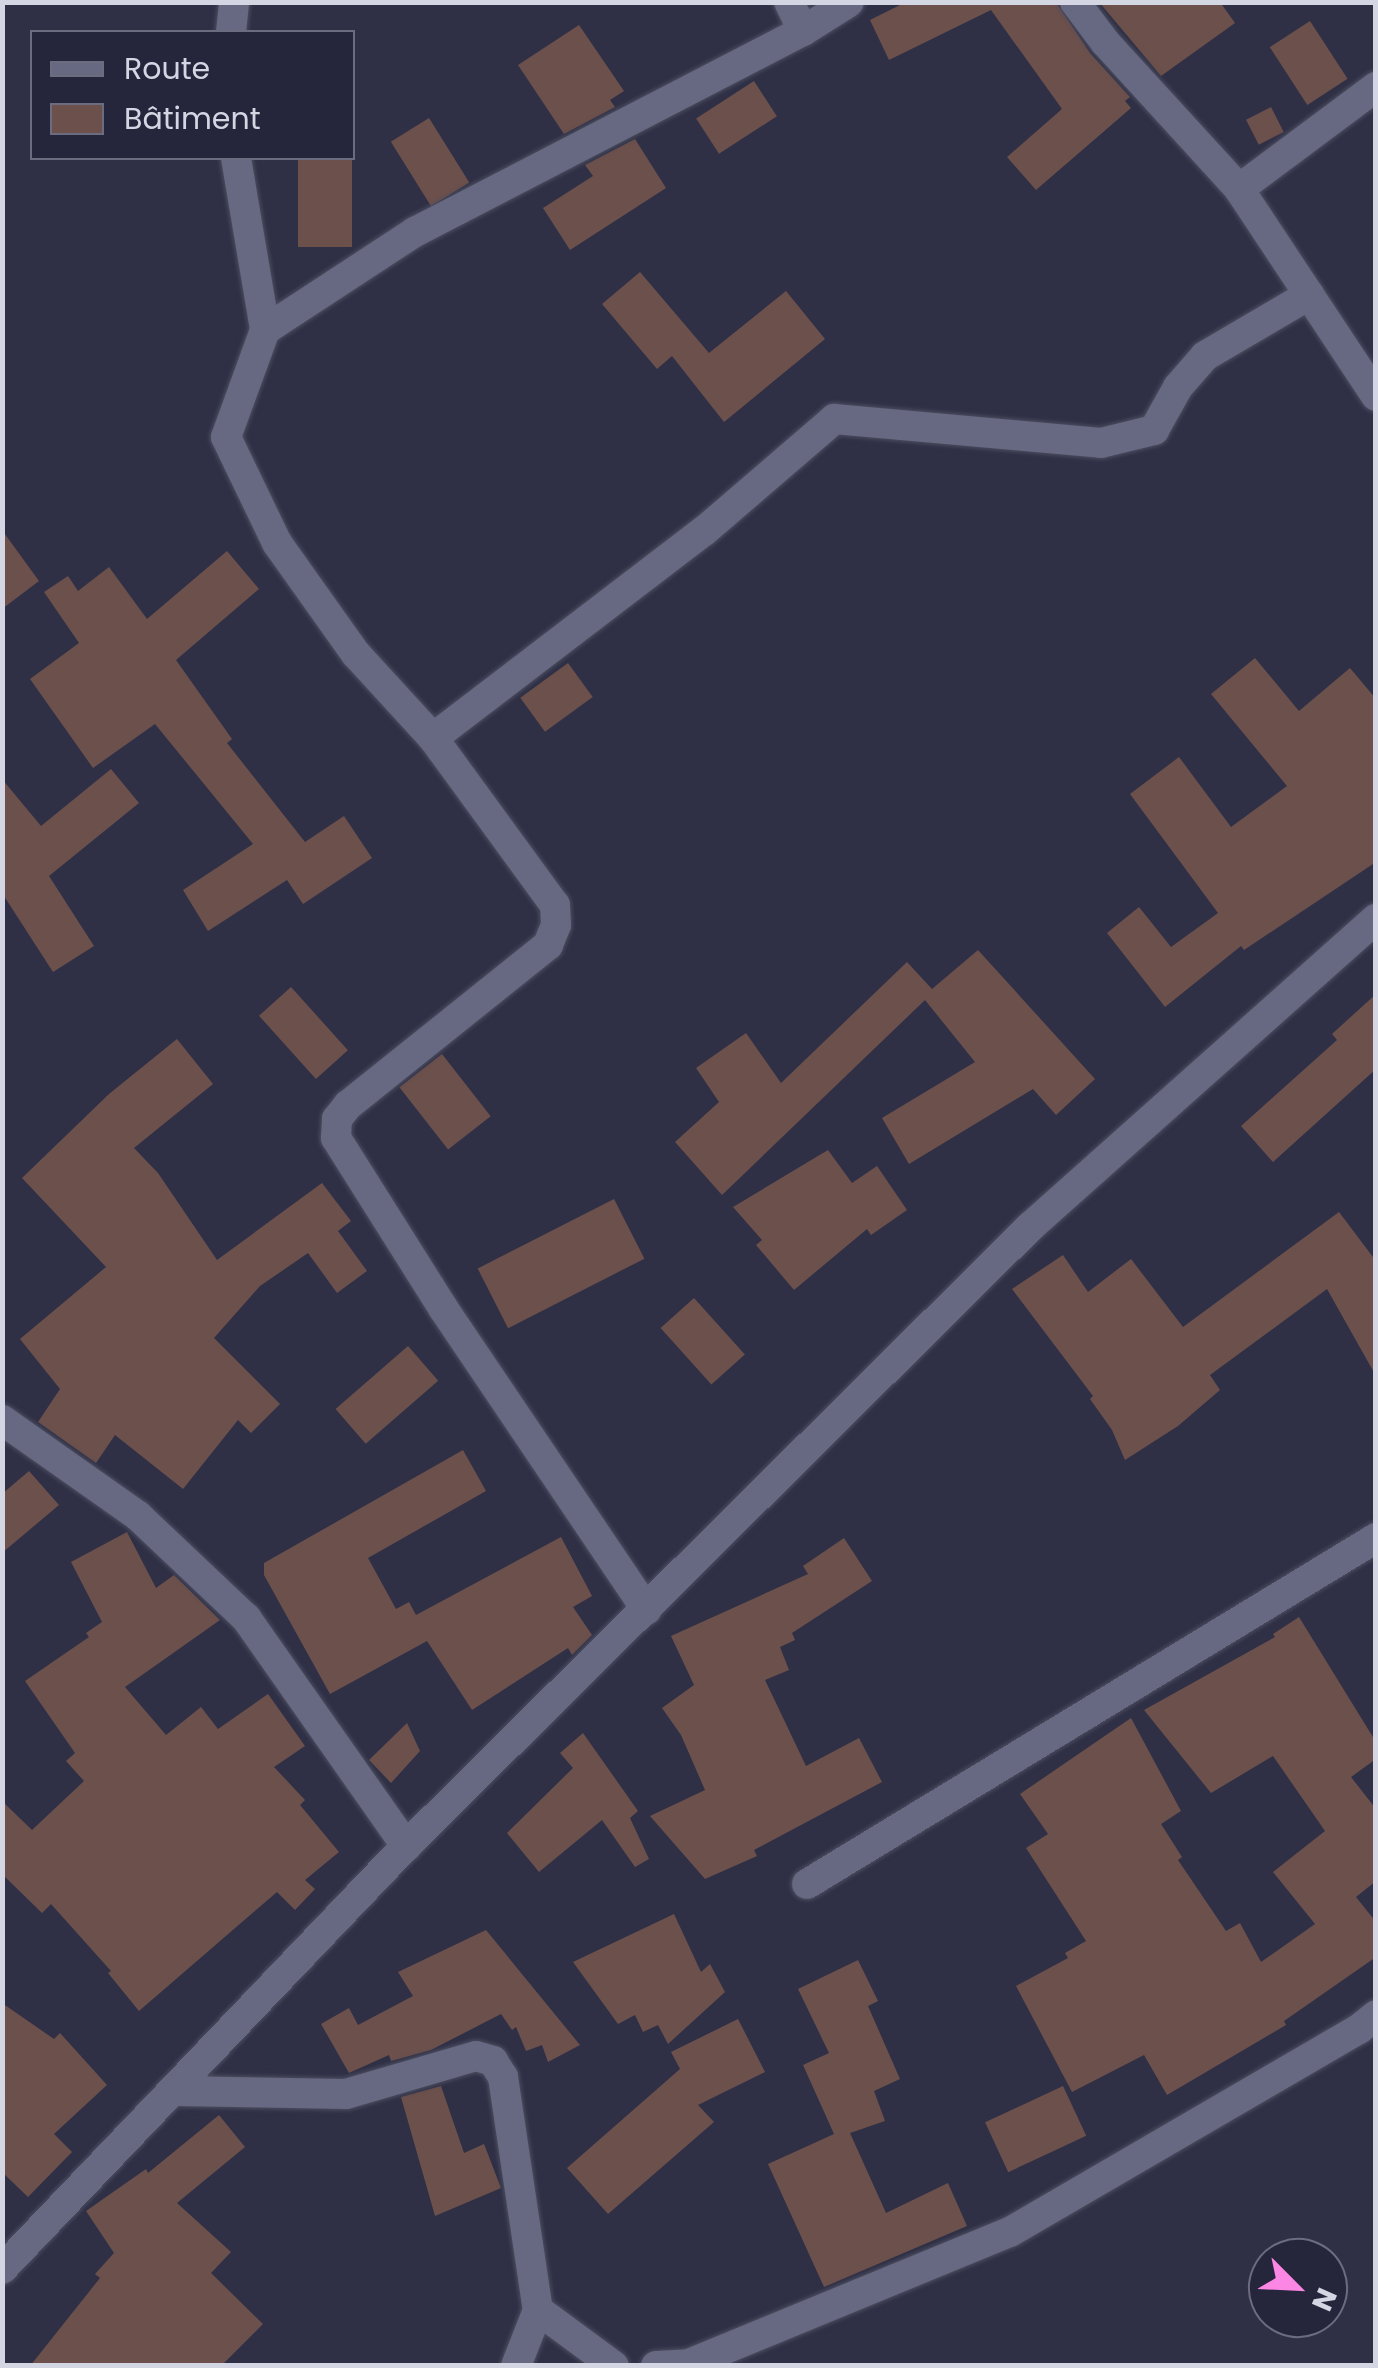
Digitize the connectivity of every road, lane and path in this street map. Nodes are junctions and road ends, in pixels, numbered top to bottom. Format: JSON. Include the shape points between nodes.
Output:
{"nodes":[{"id":1,"x":234,"y":2,"type":"edge"},
{"id":2,"x":789,"y":2,"type":"edge"},
{"id":3,"x":848,"y":2,"type":"edge"},
{"id":4,"x":1075,"y":2,"type":"edge"},
{"id":5,"x":231,"y":30,"type":"edge"},
{"id":6,"x":803,"y":31,"type":"junction"},
{"id":7,"x":1376,"y":87,"type":"edge"},
{"id":8,"x":236,"y":160,"type":"edge"},
{"id":9,"x":1240,"y":189,"type":"junction"},
{"id":10,"x":1309,"y":295,"type":"junction"},
{"id":11,"x":265,"y":330,"type":"junction"},
{"id":12,"x":1376,"y":396,"type":"edge"},
{"id":13,"x":433,"y":738,"type":"junction"},
{"id":14,"x":1376,"y":919,"type":"edge"},
{"id":15,"x":2,"y":1420,"type":"edge"},
{"id":16,"x":1376,"y":1538,"type":"edge"},
{"id":17,"x":648,"y":1610,"type":"junction"},
{"id":18,"x":406,"y":1846,"type":"junction"},
{"id":19,"x":807,"y":1884,"type":"dead end"},
{"id":20,"x":1376,"y":2016,"type":"edge"},
{"id":21,"x":177,"y":2091,"type":"junction"},
{"id":22,"x":2,"y":2269,"type":"edge"},
{"id":23,"x":538,"y":2310,"type":"junction"},
{"id":24,"x":516,"y":2366,"type":"edge"},
{"id":25,"x":614,"y":2366,"type":"edge"},
{"id":26,"x":656,"y":2366,"type":"edge"}],
"edges":[{"from":1,"to":5,"type":"street"},
{"from":2,"to":6,"type":"street"},
{"from":3,"to":6,"type":"street"},
{"from":4,"to":9,"type":"street"},
{"from":6,"to":11,"type":"street","via":[[414,232]]},
{"from":7,"to":9,"type":"street"},
{"from":8,"to":11,"type":"street"},
{"from":9,"to":10,"type":"street"},
{"from":10,"to":12,"type":"street"},
{"from":10,"to":13,"type":"street","via":[[1205,356],[1154,430],[1101,443],[834,419],[704,530]]},
{"from":11,"to":13,"type":"street","via":[[226,437],[277,543],[356,654]]},
{"from":13,"to":17,"type":"street","via":[[555,904],[556,925],[548,944],[348,1105],[337,1119],[336,1138]]},
{"from":14,"to":17,"type":"street","via":[[1030,1227]]},
{"from":15,"to":18,"type":"street","via":[[138,1516],[246,1618]]},
{"from":16,"to":19,"type":"street"},
{"from":17,"to":18,"type":"street"},
{"from":18,"to":21,"type":"street"},
{"from":20,"to":26,"type":"street","via":[[1010,2232],[689,2364]]},
{"from":21,"to":22,"type":"street"},
{"from":21,"to":23,"type":"street","via":[[346,2094],[476,2056],[493,2061],[503,2077]]},
{"from":23,"to":24,"type":"street"},
{"from":23,"to":25,"type":"street"}]}
